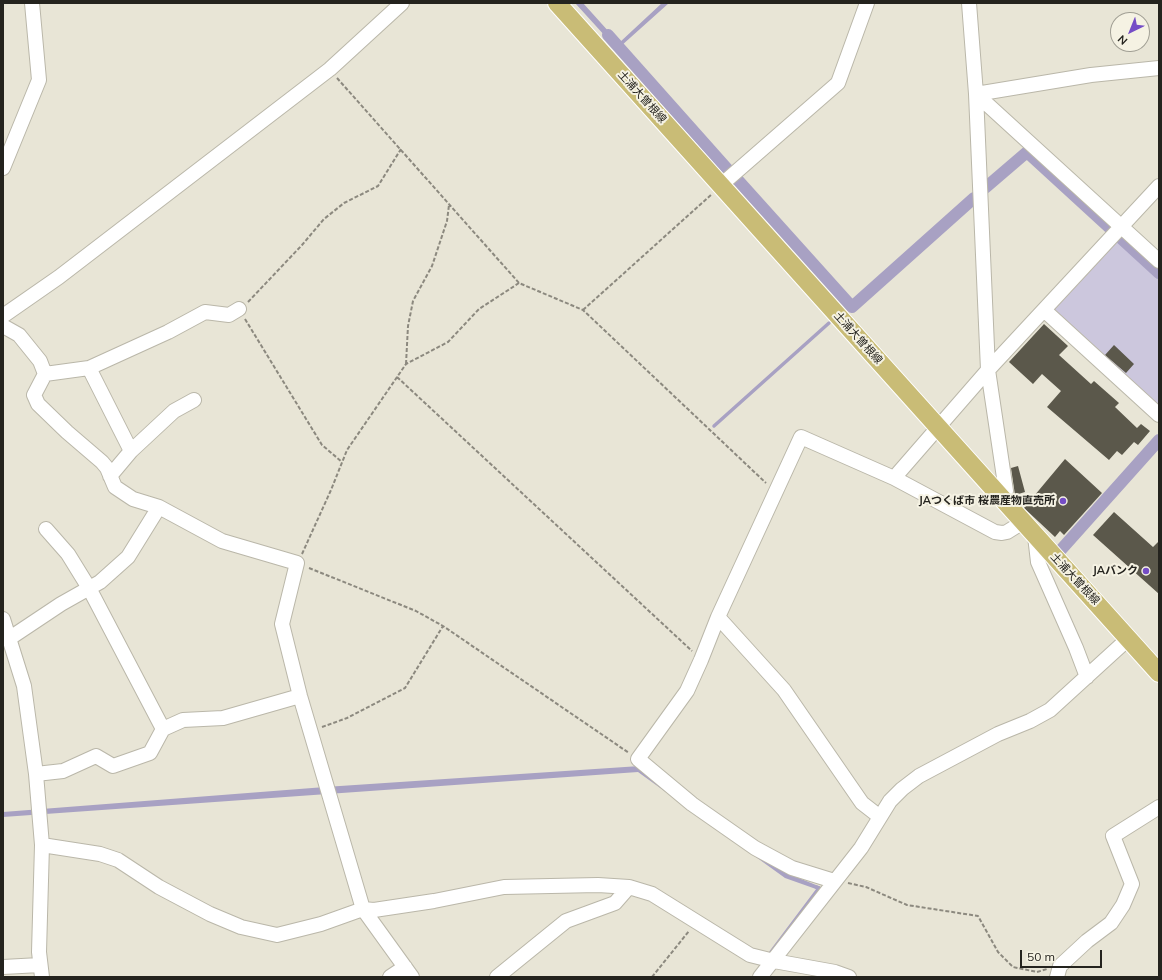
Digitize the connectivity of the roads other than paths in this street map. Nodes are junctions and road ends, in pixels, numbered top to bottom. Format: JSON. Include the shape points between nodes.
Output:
{"nodes":[{"id":1,"x":32,"y":3,"type":"edge"},
{"id":2,"x":402,"y":3,"type":"edge"},
{"id":3,"x":557,"y":3,"type":"edge"},
{"id":4,"x":867,"y":3,"type":"edge"},
{"id":5,"x":969,"y":3,"type":"edge"},
{"id":6,"x":1159,"y":68,"type":"edge"},
{"id":7,"x":976,"y":94,"type":"junction"},
{"id":8,"x":3,"y":168,"type":"edge"},
{"id":9,"x":722,"y":186,"type":"junction"},
{"id":10,"x":1159,"y":186,"type":"edge"},
{"id":11,"x":1122,"y":227,"type":"junction"},
{"id":12,"x":1159,"y":261,"type":"edge"},
{"id":13,"x":239,"y":309,"type":"road end"},
{"id":14,"x":1044,"y":310,"type":"junction"},
{"id":15,"x":3,"y":316,"type":"edge"},
{"id":16,"x":3,"y":326,"type":"edge"},
{"id":17,"x":89,"y":368,"type":"junction"},
{"id":18,"x":988,"y":370,"type":"junction"},
{"id":19,"x":45,"y":374,"type":"junction"},
{"id":20,"x":194,"y":400,"type":"dead end"},
{"id":21,"x":1159,"y":415,"type":"edge"},
{"id":22,"x":937,"y":427,"type":"junction"},
{"id":23,"x":131,"y":451,"type":"junction"},
{"id":24,"x":110,"y":476,"type":"junction"},
{"id":25,"x":894,"y":478,"type":"junction"},
{"id":26,"x":1006,"y":491,"type":"dead end"},
{"id":27,"x":159,"y":507,"type":"junction"},
{"id":28,"x":1023,"y":522,"type":"junction"},
{"id":29,"x":46,"y":529,"type":"dead end"},
{"id":30,"x":1035,"y":536,"type":"junction"},
{"id":31,"x":89,"y":588,"type":"junction"},
{"id":32,"x":718,"y":617,"type":"junction"},
{"id":33,"x":3,"y":619,"type":"edge"},
{"id":34,"x":10,"y":638,"type":"junction"},
{"id":35,"x":1129,"y":638,"type":"junction"},
{"id":36,"x":1159,"y":673,"type":"edge"},
{"id":37,"x":1087,"y":677,"type":"junction"},
{"id":38,"x":300,"y":696,"type":"junction"},
{"id":39,"x":163,"y":729,"type":"junction"},
{"id":40,"x":36,"y":774,"type":"junction"},
{"id":41,"x":1159,"y":807,"type":"edge"},
{"id":42,"x":880,"y":817,"type":"junction"},
{"id":43,"x":42,"y":845,"type":"junction"},
{"id":44,"x":834,"y":881,"type":"junction"},
{"id":45,"x":630,"y":887,"type":"junction"},
{"id":46,"x":363,"y":908,"type":"junction"},
{"id":47,"x":774,"y":961,"type":"junction"},
{"id":48,"x":3,"y":967,"type":"edge"},
{"id":49,"x":41,"y":971,"type":"edge"},
{"id":50,"x":408,"y":972,"type":"edge"},
{"id":51,"x":1058,"y":972,"type":"edge"},
{"id":52,"x":390,"y":977,"type":"edge"},
{"id":53,"x":497,"y":977,"type":"edge"},
{"id":54,"x":760,"y":977,"type":"edge"},
{"id":55,"x":849,"y":977,"type":"edge"}],
"edges":[{"from":1,"to":8,"type":"street","via":[[40,80]]},
{"from":2,"to":15,"type":"street","via":[[330,69],[59,277]]},
{"from":3,"to":9,"type":"main road","name":"土浦大曽根線"},
{"from":4,"to":9,"type":"street","via":[[838,83]]},
{"from":5,"to":7,"type":"street"},
{"from":6,"to":7,"type":"street","via":[[1091,75]]},
{"from":7,"to":11,"type":"street"},
{"from":7,"to":18,"type":"street"},
{"from":9,"to":22,"type":"main road","name":"土浦大曽根線"},
{"from":10,"to":11,"type":"street"},
{"from":11,"to":12,"type":"street"},
{"from":11,"to":14,"type":"street"},
{"from":13,"to":17,"type":"street","via":[[229,315],[205,312]]},
{"from":14,"to":18,"type":"street"},
{"from":14,"to":21,"type":"street"},
{"from":16,"to":19,"type":"street","via":[[19,335],[40,361]]},
{"from":17,"to":19,"type":"street"},
{"from":17,"to":23,"type":"street"},
{"from":18,"to":22,"type":"street"},
{"from":18,"to":26,"type":"street"},
{"from":19,"to":24,"type":"street","via":[[34,395],[38,404],[102,462]]},
{"from":20,"to":23,"type":"street","via":[[174,411]]},
{"from":22,"to":25,"type":"street"},
{"from":22,"to":28,"type":"main road","name":"土浦大曽根線"},
{"from":23,"to":24,"type":"street"},
{"from":24,"to":27,"type":"street","via":[[115,488],[133,499]]},
{"from":25,"to":28,"type":"street","via":[[995,532],[1007,532]]},
{"from":25,"to":32,"type":"street","via":[[801,437]]},
{"from":27,"to":31,"type":"street","via":[[128,557],[100,582]]},
{"from":27,"to":38,"type":"street","via":[[222,541],[298,563],[282,624]]},
{"from":28,"to":30,"type":"main road","name":"土浦大曽根線"},
{"from":29,"to":31,"type":"street","via":[[68,554]]},
{"from":30,"to":35,"type":"main road","name":"土浦大曽根線"},
{"from":30,"to":37,"type":"street","via":[[1038,562]]},
{"from":31,"to":34,"type":"street"},
{"from":31,"to":39,"type":"street"},
{"from":32,"to":42,"type":"street","via":[[784,690],[862,803]]},
{"from":32,"to":44,"type":"street","via":[[687,691],[638,759],[692,804],[766,855],[792,868]]},
{"from":33,"to":34,"type":"street"},
{"from":34,"to":40,"type":"street","via":[[24,686]]},
{"from":35,"to":36,"type":"main road","name":"土浦大曽根線"},
{"from":35,"to":37,"type":"street"},
{"from":37,"to":42,"type":"street","via":[[1050,710],[919,776],[890,801]]},
{"from":38,"to":39,"type":"street","via":[[223,718],[183,720]]},
{"from":38,"to":46,"type":"street"},
{"from":39,"to":40,"type":"street","via":[[150,753],[113,766],[96,756],[63,771]]},
{"from":40,"to":43,"type":"street"},
{"from":41,"to":51,"type":"street","via":[[1113,836],[1132,884],[1111,923],[1087,941]]},
{"from":42,"to":44,"type":"street","via":[[861,848]]},
{"from":43,"to":46,"type":"street","via":[[100,854],[118,860],[159,887],[210,914],[241,927],[277,935],[321,924]]},
{"from":43,"to":49,"type":"street"},
{"from":44,"to":47,"type":"street"},
{"from":45,"to":46,"type":"street","via":[[504,887],[374,910]]},
{"from":45,"to":47,"type":"street","via":[[652,894],[750,955]]},
{"from":45,"to":53,"type":"street","via":[[615,903],[566,921]]},
{"from":46,"to":50,"type":"street"},
{"from":47,"to":54,"type":"street"},
{"from":47,"to":55,"type":"street"},
{"from":48,"to":49,"type":"street"},
{"from":50,"to":52,"type":"street"}]}
